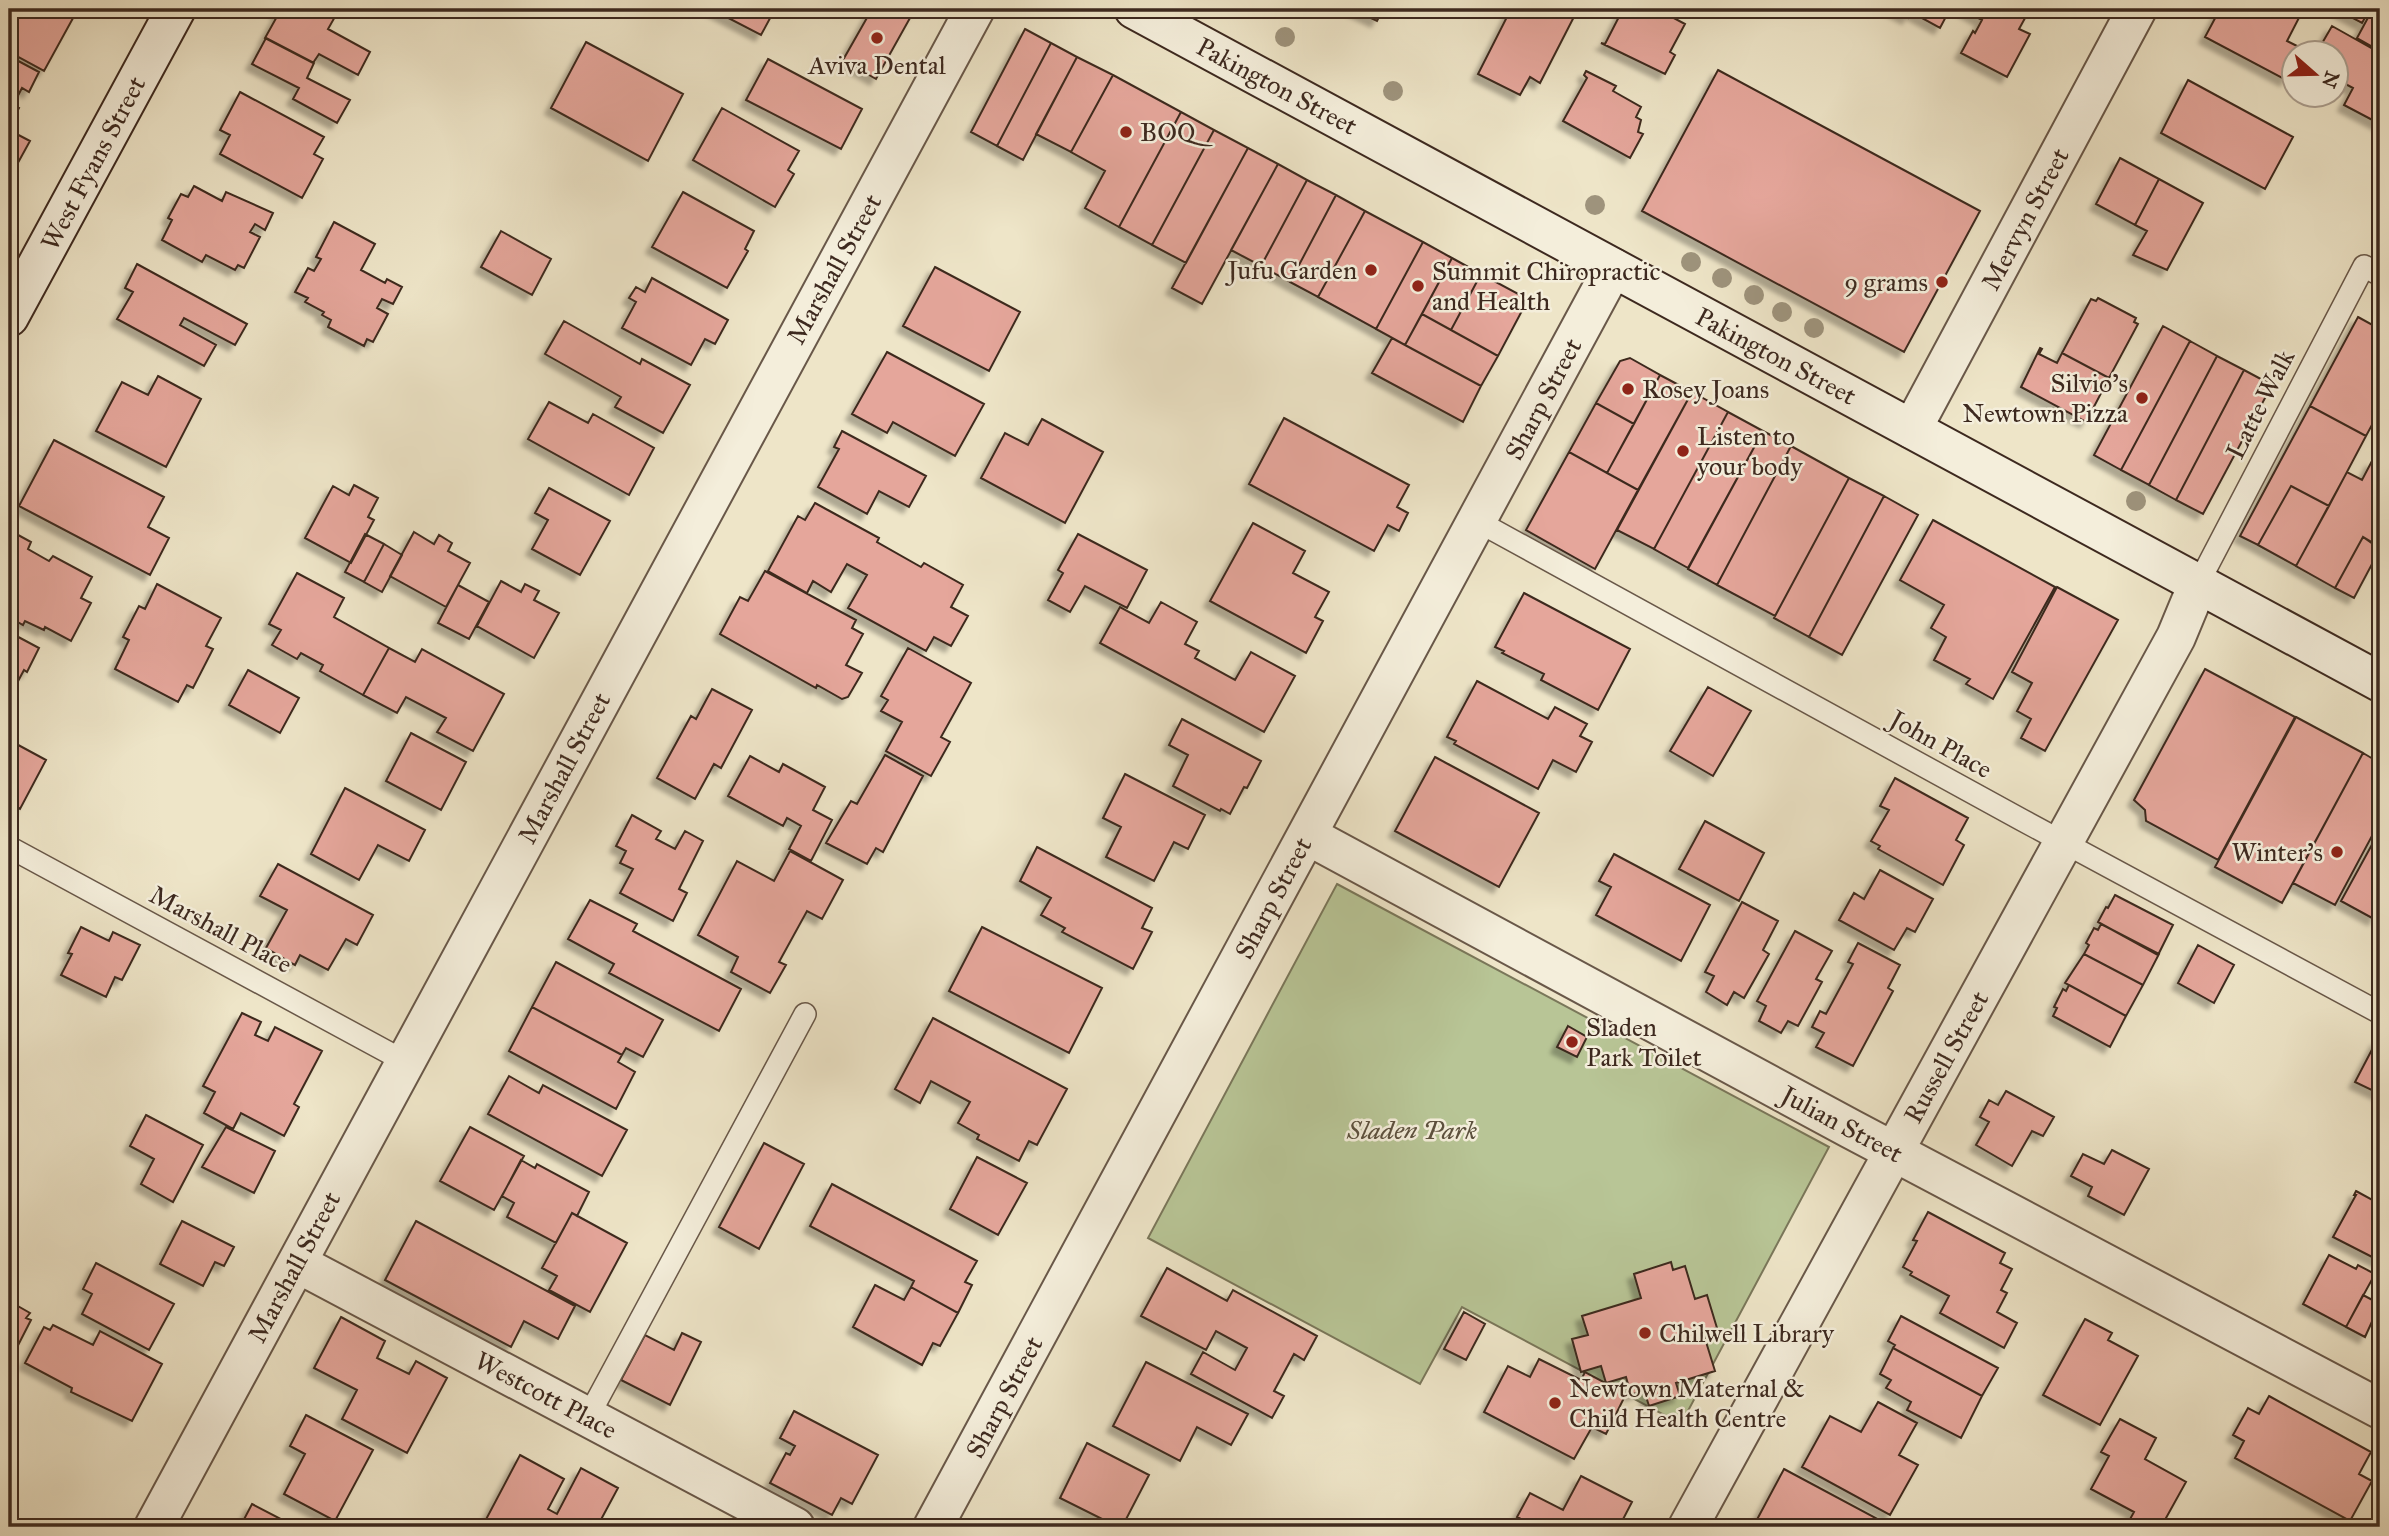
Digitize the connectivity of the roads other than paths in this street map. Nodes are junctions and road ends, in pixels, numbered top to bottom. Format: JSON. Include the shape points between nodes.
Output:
{"nodes":[{"id":1,"x":176,"y":9,"type":"edge"},
{"id":2,"x":975,"y":9,"type":"edge"},
{"id":3,"x":1134,"y":9,"type":"edge"},
{"id":4,"x":2137,"y":9,"type":"edge"},
{"id":5,"x":1613,"y":268,"type":"junction"},
{"id":6,"x":2380,"y":275,"type":"edge"},
{"id":7,"x":18,"y":279,"type":"edge"},
{"id":8,"x":9,"y":317,"type":"edge"},
{"id":9,"x":1912,"y":429,"type":"junction"},
{"id":10,"x":1477,"y":521,"type":"junction"},
{"id":11,"x":2198,"y":584,"type":"junction"},
{"id":12,"x":2380,"y":682,"type":"edge"},
{"id":13,"x":1307,"y":835,"type":"junction"},
{"id":14,"x":2063,"y":842,"type":"junction"},
{"id":15,"x":9,"y":847,"type":"edge"},
{"id":16,"x":2380,"y":1013,"type":"edge"},
{"id":17,"x":805,"y":1014,"type":"dead end"},
{"id":18,"x":406,"y":1062,"type":"junction"},
{"id":19,"x":1894,"y":1152,"type":"junction"},
{"id":20,"x":297,"y":1263,"type":"junction"},
{"id":21,"x":2380,"y":1409,"type":"edge"},
{"id":22,"x":588,"y":1417,"type":"junction"},
{"id":23,"x":1695,"y":1525,"type":"edge"},
{"id":24,"x":154,"y":1527,"type":"edge"},
{"id":25,"x":795,"y":1527,"type":"edge"},
{"id":26,"x":933,"y":1527,"type":"edge"}],
"edges":[{"from":1,"to":7,"type":"street","name":"West Fyans Street"},
{"from":2,"to":18,"type":"street","name":"Marshall Street"},
{"from":3,"to":5,"type":"street","name":"Pakington Street"},
{"from":4,"to":9,"type":"street","name":"Mervyn Street"},
{"from":5,"to":9,"type":"street","name":"Pakington Street"},
{"from":5,"to":10,"type":"street","name":"Sharp Street"},
{"from":6,"to":11,"type":"lane","name":"Latte Walk","via":[[2364,266]]},
{"from":7,"to":8,"type":"street","name":"West Fyans Street"},
{"from":9,"to":11,"type":"street","name":"Pakington Street"},
{"from":10,"to":13,"type":"street","name":"Sharp Street"},
{"from":10,"to":14,"type":"lane","name":"John Place"},
{"from":11,"to":12,"type":"street","name":"Pakington Street"},
{"from":11,"to":14,"type":"street","name":"Russell Street","via":[[2176,637]]},
{"from":13,"to":19,"type":"street","name":"Julian Street"},
{"from":13,"to":26,"type":"street","name":"Sharp Street"},
{"from":14,"to":16,"type":"lane","name":"John Place"},
{"from":14,"to":19,"type":"street","name":"Russell Street"},
{"from":15,"to":18,"type":"lane","name":"Marshall Place"},
{"from":17,"to":22,"type":"lane"},
{"from":18,"to":20,"type":"street","name":"Marshall Street"},
{"from":19,"to":21,"type":"street","name":"Julian Street"},
{"from":19,"to":23,"type":"street","name":"Russell Street"},
{"from":20,"to":22,"type":"street","name":"Westcott Place"},
{"from":20,"to":24,"type":"street","name":"Marshall Street"},
{"from":22,"to":25,"type":"street","name":"Westcott Place"}]}
